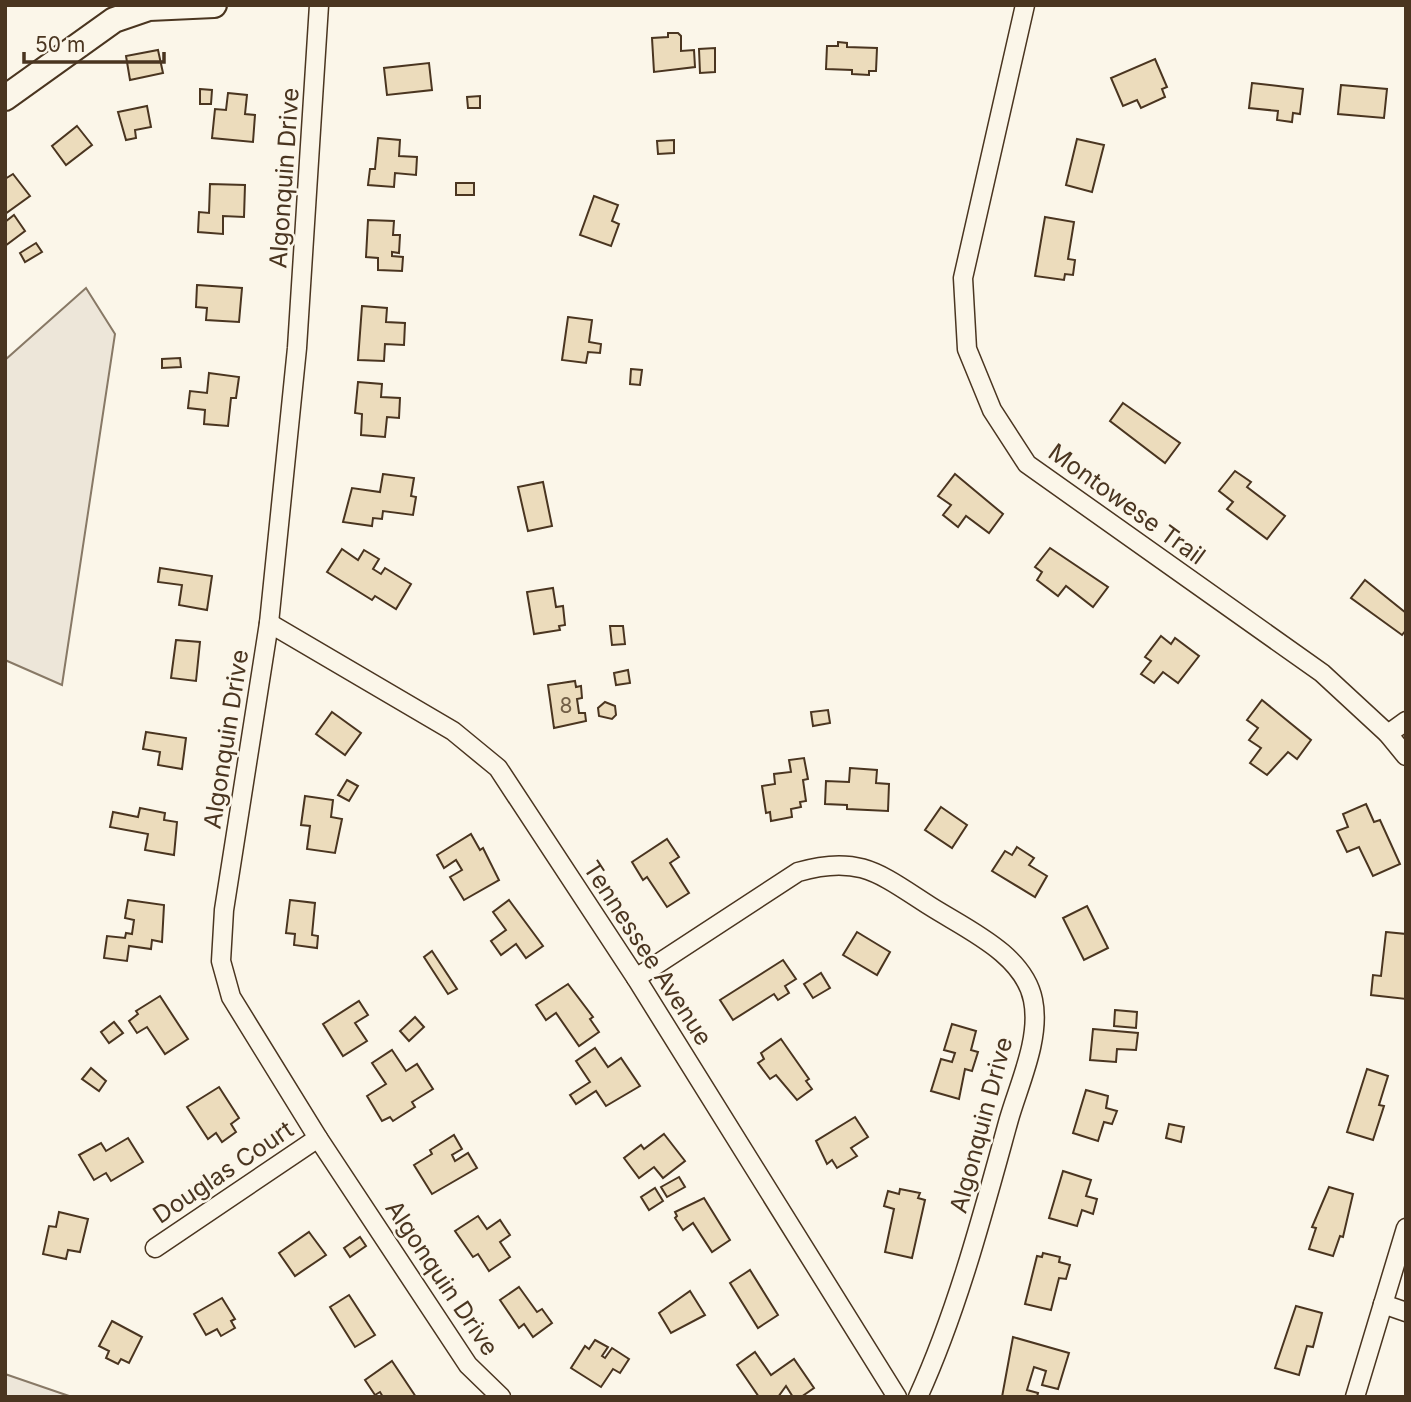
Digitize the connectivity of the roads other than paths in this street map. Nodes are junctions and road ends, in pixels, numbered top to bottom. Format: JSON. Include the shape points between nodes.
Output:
{"nodes":[{"id":1,"x":214,"y":5,"type":"edge"},
{"id":2,"x":319,"y":5,"type":"edge"},
{"id":3,"x":1026,"y":5,"type":"edge"},
{"id":4,"x":132,"y":8,"type":"edge"},
{"id":5,"x":5,"y":98,"type":"edge"},
{"id":6,"x":269,"y":623,"type":"junction"},
{"id":7,"x":1406,"y":721,"type":"edge"},
{"id":8,"x":1388,"y":734,"type":"junction"},
{"id":9,"x":1406,"y":756,"type":"edge"},
{"id":10,"x":636,"y":978,"type":"junction"},
{"id":11,"x":318,"y":1138,"type":"junction"},
{"id":12,"x":1406,"y":1228,"type":"edge"},
{"id":13,"x":155,"y":1248,"type":"dead end"},
{"id":14,"x":1382,"y":1304,"type":"junction"},
{"id":15,"x":1406,"y":1312,"type":"edge"},
{"id":16,"x":501,"y":1397,"type":"edge"},
{"id":17,"x":897,"y":1397,"type":"edge"},
{"id":18,"x":918,"y":1397,"type":"edge"},
{"id":19,"x":1355,"y":1397,"type":"edge"}],
"edges":[{"from":1,"to":4,"type":"street"},
{"from":2,"to":6,"type":"street","name":"Algonquin Drive","via":[[297,348]]},
{"from":3,"to":8,"type":"street","name":"Montowese Trail","via":[[962,278],[967,349],[992,410],[1027,464],[1322,673]]},
{"from":4,"to":5,"type":"street"},
{"from":6,"to":10,"type":"street","name":"Tennessee Avenue","via":[[453,731],[498,768]]},
{"from":6,"to":11,"type":"street","name":"Algonquin Drive","via":[[224,910],[222,961],[231,997]]},
{"from":7,"to":8,"type":"street"},
{"from":8,"to":9,"type":"street","name":"Montowese Trail"},
{"from":10,"to":17,"type":"street","name":"Tennessee Avenue"},
{"from":10,"to":18,"type":"street","name":"Algonquin Drive","via":[[798,872],[827,863],[859,866],[889,880],[998,950],[1020,972],[1033,1000],[1032,1038],[974,1243]]},
{"from":11,"to":13,"type":"street","name":"Douglas Court"},
{"from":11,"to":16,"type":"street","name":"Algonquin Drive","via":[[468,1365]]},
{"from":12,"to":14,"type":"street"},
{"from":14,"to":15,"type":"street"},
{"from":14,"to":19,"type":"street"}]}
